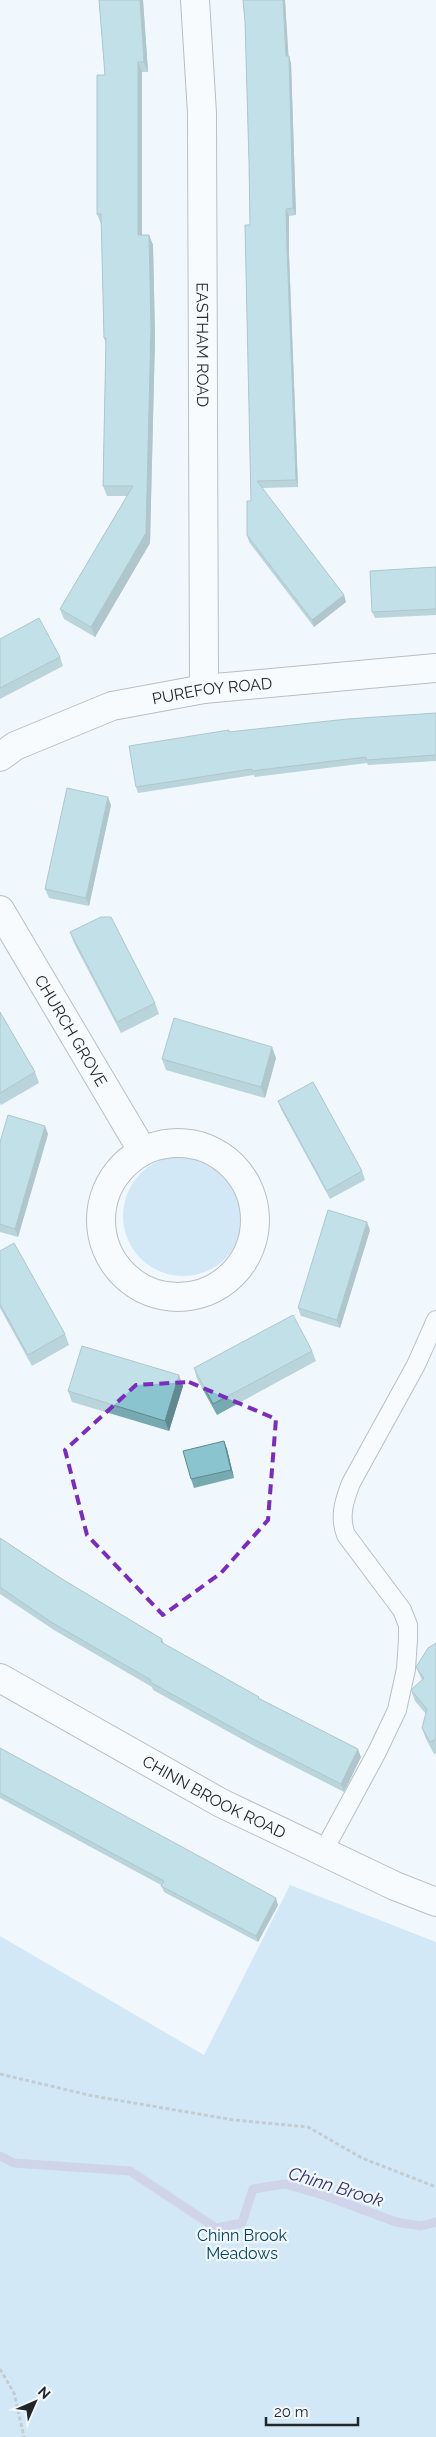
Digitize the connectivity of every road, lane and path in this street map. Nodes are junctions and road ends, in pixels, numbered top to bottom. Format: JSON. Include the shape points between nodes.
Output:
{"nodes":[{"id":1,"x":195,"y":0,"type":"edge"},
{"id":2,"x":436,"y":668,"type":"edge"},
{"id":3,"x":204,"y":689,"type":"junction"},
{"id":4,"x":0,"y":757,"type":"edge"},
{"id":5,"x":0,"y":910,"type":"edge"},
{"id":6,"x":142,"y":1150,"type":"junction"},
{"id":7,"x":436,"y":1320,"type":"edge"},
{"id":8,"x":0,"y":1678,"type":"edge"},
{"id":9,"x":323,"y":1852,"type":"junction"},
{"id":10,"x":436,"y":1902,"type":"edge"},
{"id":11,"x":0,"y":2074,"type":"edge"},
{"id":12,"x":436,"y":2187,"type":"edge"},
{"id":13,"x":0,"y":2368,"type":"edge"},
{"id":14,"x":24,"y":2437,"type":"edge"}],
"edges":[{"from":1,"to":3,"type":"street","name":"EASTHAM ROAD","via":[[202,113]]},
{"from":2,"to":3,"type":"street","name":"PUREFOY ROAD"},
{"from":3,"to":4,"type":"street","name":"PUREFOY ROAD","via":[[112,706],[15,746]]},
{"from":5,"to":6,"type":"street","name":"CHURCH GROVE"},
{"from":6,"to":6,"type":"street","via":[[166,1143],[191,1143],[215,1152],[234,1167],[249,1188],[255,1212],[253,1237],[244,1260],[228,1279],[206,1292],[181,1297],[155,1294],[131,1282],[113,1263],[103,1239],[102,1204],[107,1188],[122,1166]]},
{"from":7,"to":9,"type":"lane","via":[[345,1500],[342,1526],[346,1535],[402,1610],[408,1625],[408,1639],[405,1676],[397,1710]]},
{"from":8,"to":9,"type":"street","name":"CHINN BROOK ROAD","via":[[221,1803]]},
{"from":9,"to":10,"type":"street","name":"CHINN BROOK ROAD"},
{"from":11,"to":12,"type":"path","via":[[93,2096],[234,2120],[308,2127],[362,2158]]},
{"from":13,"to":14,"type":"path","via":[[14,2393]]}]}
